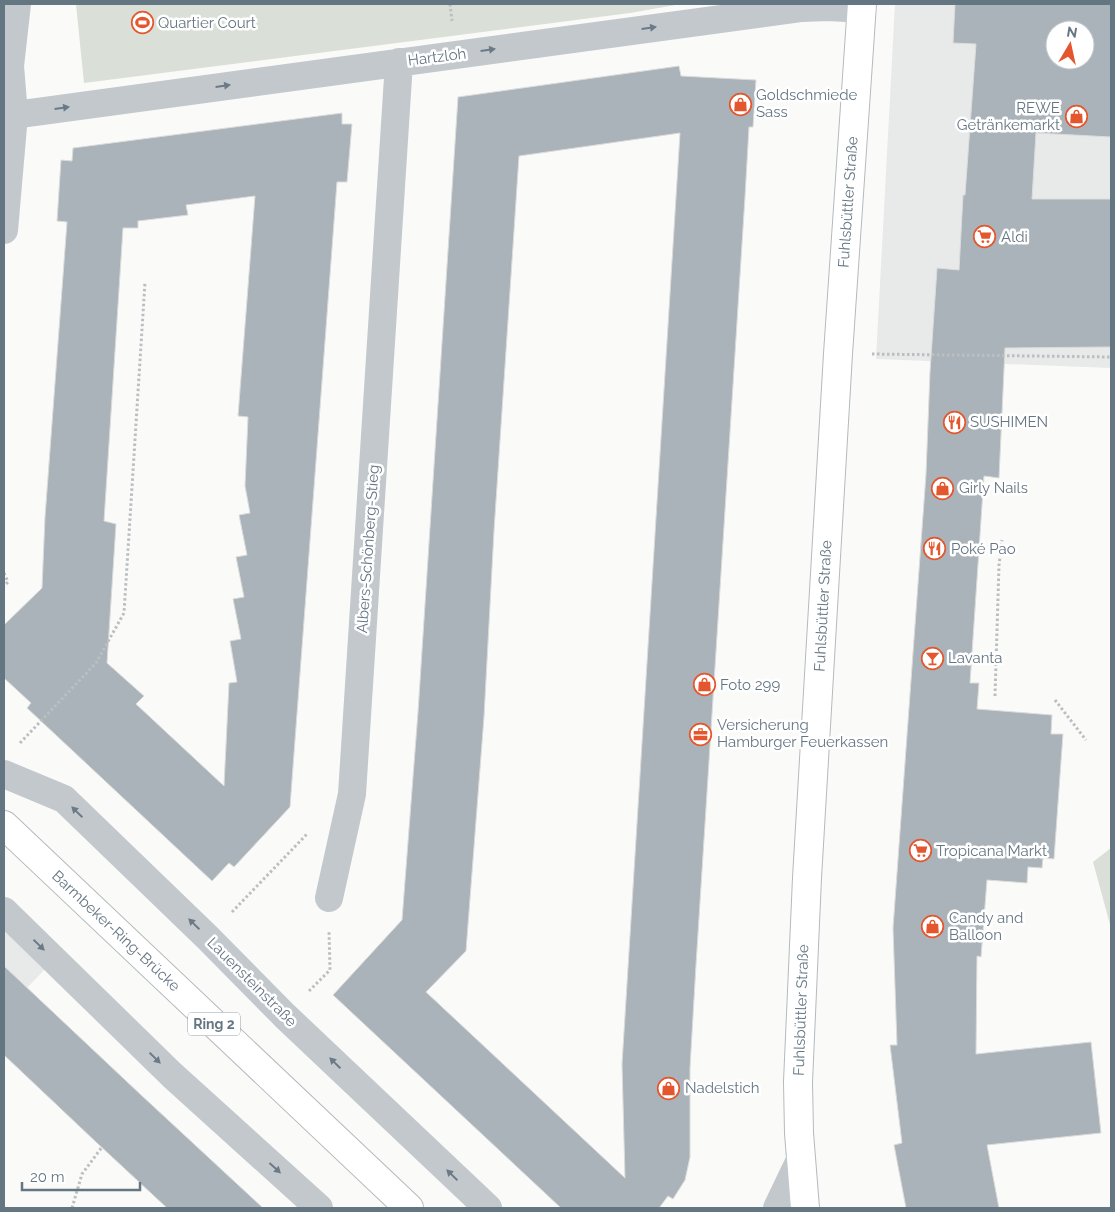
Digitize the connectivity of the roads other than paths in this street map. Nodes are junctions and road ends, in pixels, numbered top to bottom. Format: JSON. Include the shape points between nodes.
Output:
{"nodes":[{"id":1,"x":17,"y":4,"type":"edge"},
{"id":2,"x":862,"y":7,"type":"edge"},
{"id":3,"x":399,"y":62,"type":"junction"},
{"id":4,"x":7,"y":66,"type":"edge"},
{"id":5,"x":14,"y":115,"type":"junction"},
{"id":6,"x":4,"y":230,"type":"edge"},
{"id":7,"x":4,"y":774,"type":"edge"},
{"id":8,"x":11,"y":832,"type":"edge"},
{"id":9,"x":329,"y":898,"type":"road end"},
{"id":10,"x":4,"y":911,"type":"edge"},
{"id":11,"x":800,"y":1160,"type":"junction"},
{"id":12,"x":319,"y":1208,"type":"edge"},
{"id":13,"x":410,"y":1208,"type":"edge"},
{"id":14,"x":488,"y":1208,"type":"edge"},
{"id":15,"x":777,"y":1208,"type":"edge"},
{"id":16,"x":805,"y":1208,"type":"edge"}],
"edges":[{"from":1,"to":4,"type":"street"},
{"from":3,"to":2,"type":"street","name":"Hartzloh","one_way":true,"via":[[802,8]]},
{"from":2,"to":11,"type":"main road","name":"Fuhlsbüttler Straße","via":[[807,878],[798,1082]]},
{"from":5,"to":3,"type":"street","name":"Hartzloh","one_way":true},
{"from":3,"to":9,"type":"street","name":"Albers-Schönberg-Stieg","via":[[352,794]]},
{"from":4,"to":5,"type":"street"},
{"from":5,"to":6,"type":"street"},
{"from":14,"to":7,"type":"street","name":"Lauensteinstraße","one_way":true,"via":[[285,1016],[64,799]]},
{"from":8,"to":13,"type":"main road","name":"Barmbeker-Ring-Brücke","number":"Ring 2"},
{"from":10,"to":12,"type":"street","one_way":true,"via":[[172,1075]]},
{"from":11,"to":15,"type":"street"},
{"from":11,"to":16,"type":"main road","name":"Fuhlsbüttler Straße"}]}
